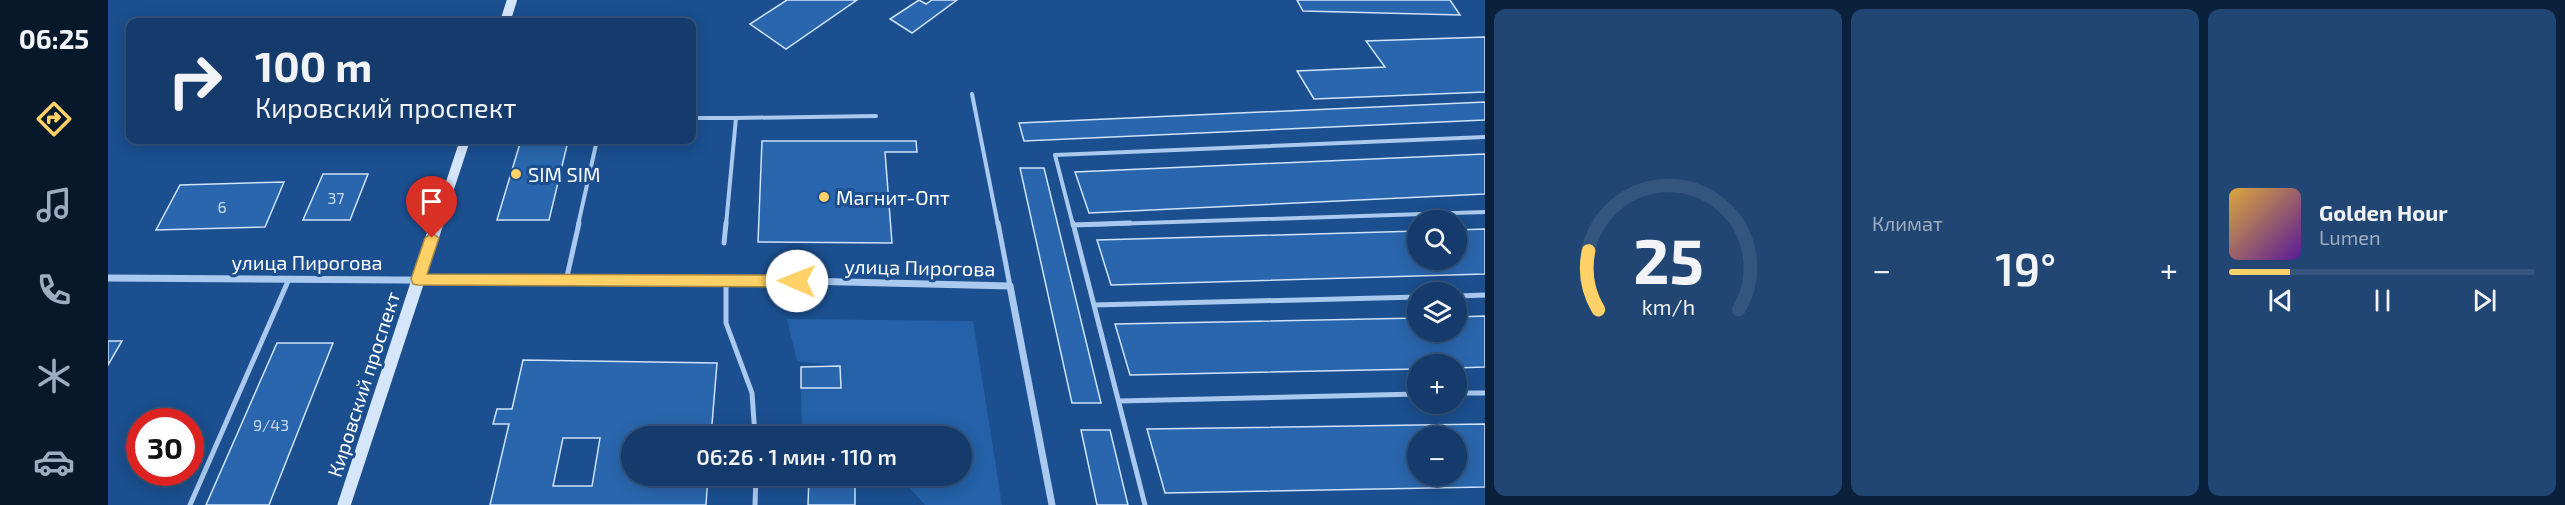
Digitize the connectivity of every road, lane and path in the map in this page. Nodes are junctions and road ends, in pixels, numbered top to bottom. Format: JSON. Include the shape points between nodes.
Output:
{"nodes":[{"id":1,"x":512,"y":0,"type":"edge"},
{"id":2,"x":506,"y":18,"type":"edge"},
{"id":3,"x":972,"y":94,"type":"dead end"},
{"id":4,"x":876,"y":116,"type":"dead end"},
{"id":5,"x":696,"y":118,"type":"edge"},
{"id":6,"x":736,"y":118,"type":"junction"},
{"id":7,"x":1485,"y":137,"type":"edge"},
{"id":8,"x":464,"y":144,"type":"edge"},
{"id":9,"x":596,"y":144,"type":"edge"},
{"id":10,"x":1485,"y":212,"type":"edge"},
{"id":11,"x":1073,"y":225,"type":"junction"},
{"id":12,"x":724,"y":243,"type":"dead end"},
{"id":13,"x":108,"y":278,"type":"edge"},
{"id":14,"x":289,"y":279,"type":"junction"},
{"id":15,"x":418,"y":279,"type":"junction"},
{"id":16,"x":726,"y":279,"type":"junction"},
{"id":17,"x":566,"y":281,"type":"junction"},
{"id":18,"x":1010,"y":286,"type":"junction"},
{"id":19,"x":1485,"y":295,"type":"edge"},
{"id":20,"x":1467,"y":296,"type":"edge"},
{"id":21,"x":1407,"y":297,"type":"edge"},
{"id":22,"x":1094,"y":305,"type":"junction"},
{"id":23,"x":1467,"y":393,"type":"edge"},
{"id":24,"x":1485,"y":393,"type":"edge"},
{"id":25,"x":1407,"y":394,"type":"edge"},
{"id":26,"x":1119,"y":401,"type":"junction"},
{"id":27,"x":754,"y":426,"type":"edge"},
{"id":28,"x":756,"y":486,"type":"edge"},
{"id":29,"x":190,"y":505,"type":"edge"},
{"id":30,"x":344,"y":505,"type":"edge"},
{"id":31,"x":755,"y":505,"type":"edge"},
{"id":32,"x":1052,"y":505,"type":"edge"},
{"id":33,"x":1145,"y":505,"type":"edge"}],
"edges":[{"from":1,"to":2,"type":"main road"},
{"from":3,"to":18,"type":"lane"},
{"from":4,"to":6,"type":"lane"},
{"from":5,"to":6,"type":"lane"},
{"from":6,"to":12,"type":"lane"},
{"from":7,"to":11,"type":"lane","via":[[1055,155]]},
{"from":8,"to":15,"type":"main road","name":"Кировский проспект"},
{"from":9,"to":17,"type":"lane"},
{"from":10,"to":11,"type":"lane"},
{"from":11,"to":22,"type":"lane"},
{"from":13,"to":14,"type":"street","name":"улица Пирогова"},
{"from":14,"to":15,"type":"street","name":"улица Пирогова"},
{"from":14,"to":29,"type":"lane"},
{"from":15,"to":17,"type":"street","name":"улица Пирогова"},
{"from":15,"to":30,"type":"main road","name":"Кировский проспект"},
{"from":16,"to":17,"type":"street","name":"улица Пирогова"},
{"from":16,"to":18,"type":"street","name":"улица Пирогова"},
{"from":16,"to":27,"type":"lane","via":[[726,323],[752,393]]},
{"from":18,"to":32,"type":"street"},
{"from":19,"to":20,"type":"lane"},
{"from":21,"to":22,"type":"lane"},
{"from":22,"to":26,"type":"lane"},
{"from":23,"to":24,"type":"lane"},
{"from":25,"to":26,"type":"lane"},
{"from":26,"to":33,"type":"lane"},
{"from":28,"to":31,"type":"lane"}]}
